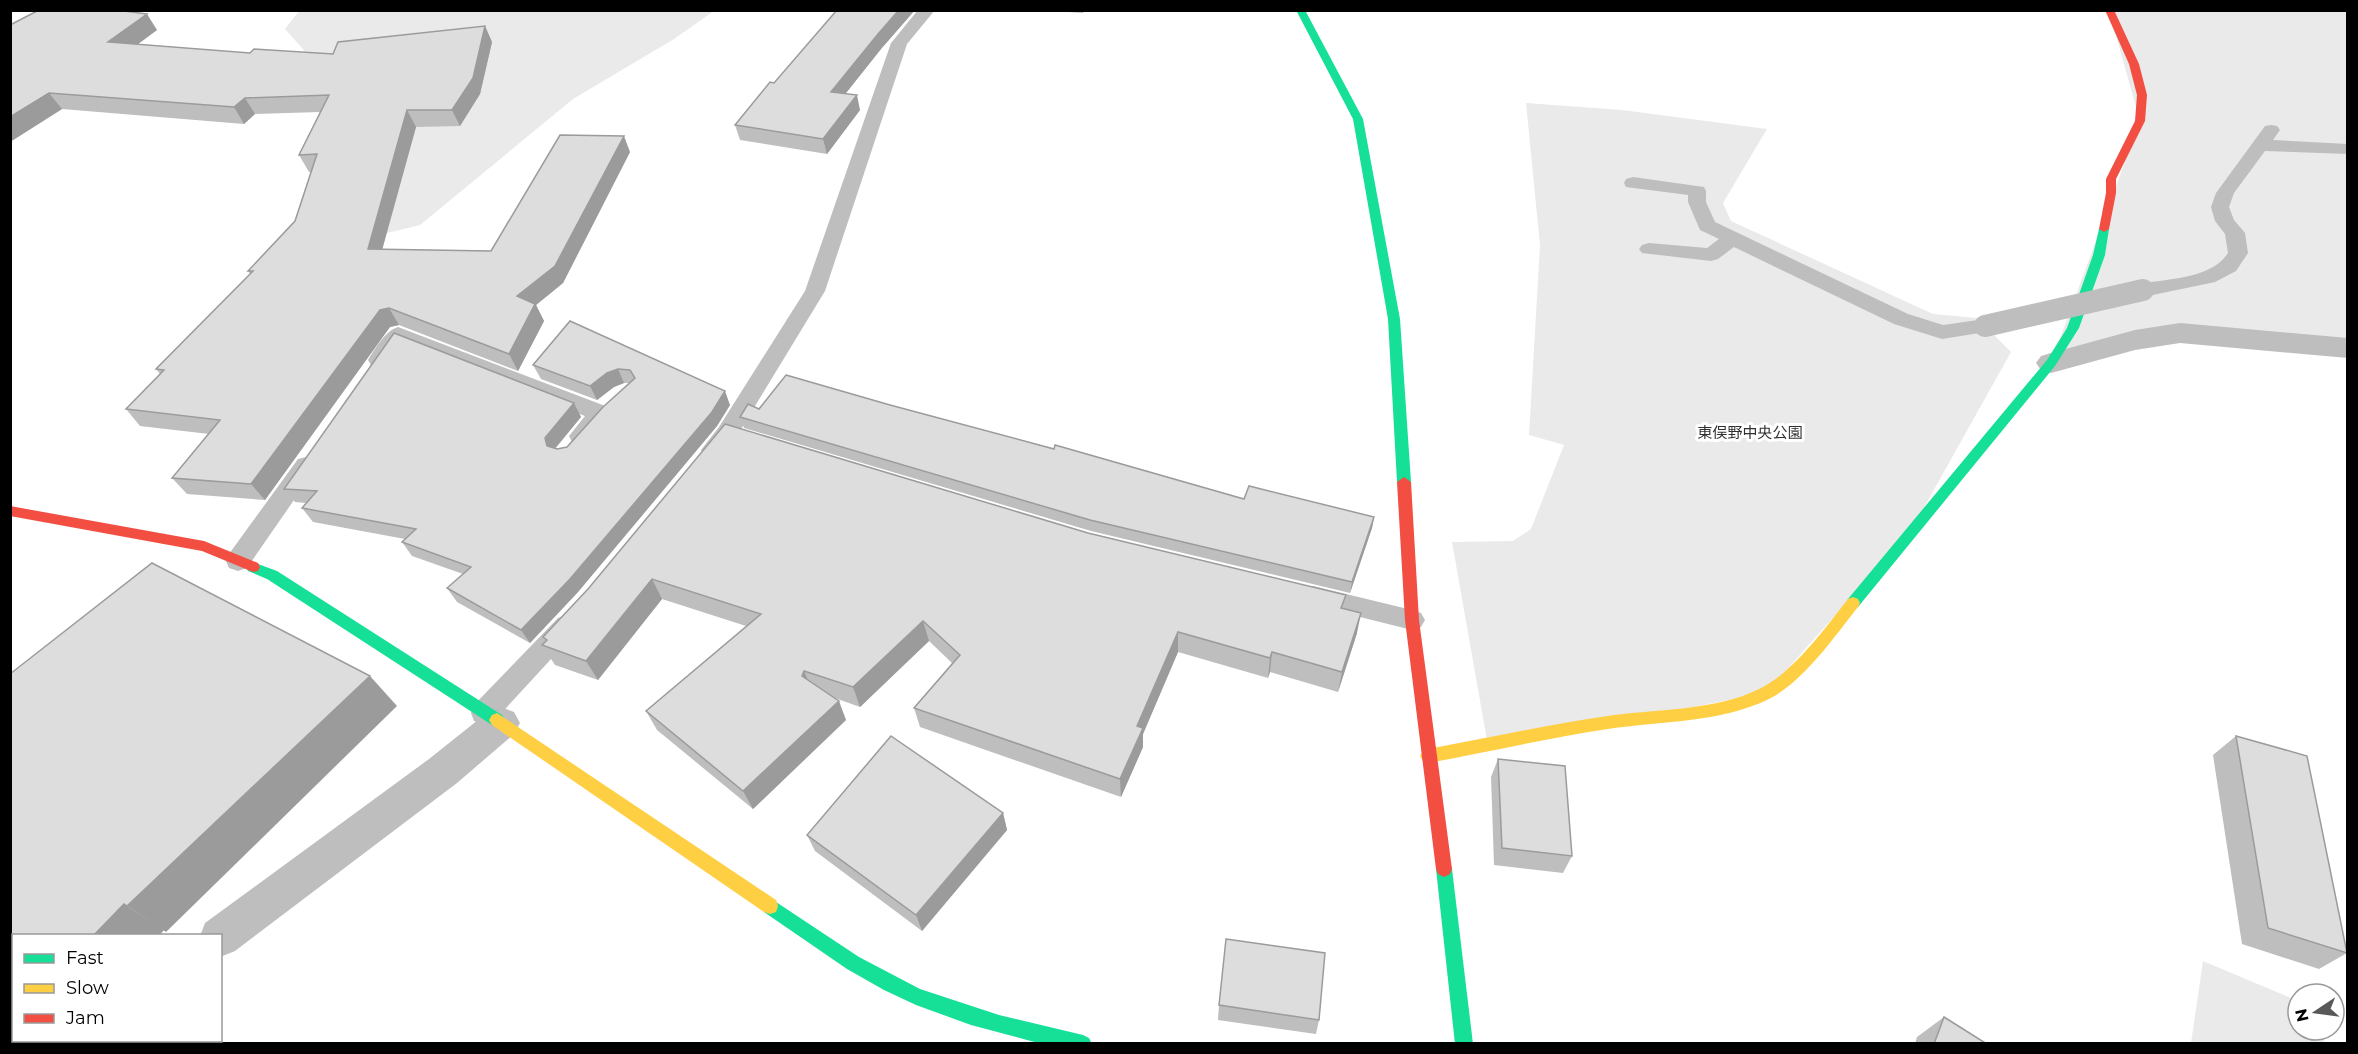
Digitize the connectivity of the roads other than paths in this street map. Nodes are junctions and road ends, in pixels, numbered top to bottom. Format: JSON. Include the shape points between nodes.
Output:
{"nodes":[{"id":1,"x":927,"y":10,"type":"edge"},
{"id":2,"x":1300,"y":10,"type":"edge"},
{"id":3,"x":2109,"y":10,"type":"edge"},
{"id":4,"x":2348,"y":149,"type":"edge"},
{"id":5,"x":1633,"y":183,"type":"dead end"},
{"id":6,"x":1733,"y":238,"type":"junction"},
{"id":7,"x":1649,"y":249,"type":"dead end"},
{"id":8,"x":2348,"y":348,"type":"edge"},
{"id":9,"x":2052,"y":363,"type":"junction"},
{"id":10,"x":365,"y":381,"type":"edge"},
{"id":11,"x":619,"y":398,"type":"edge"},
{"id":12,"x":600,"y":413,"type":"junction"},
{"id":13,"x":318,"y":448,"type":"edge"},
{"id":14,"x":565,"y":453,"type":"edge"},
{"id":15,"x":696,"y":469,"type":"edge"},
{"id":16,"x":10,"y":511,"type":"edge"},
{"id":17,"x":238,"y":561,"type":"junction"},
{"id":18,"x":1286,"y":590,"type":"edge"},
{"id":19,"x":581,"y":610,"type":"edge"},
{"id":20,"x":1412,"y":620,"type":"junction"},
{"id":21,"x":493,"y":718,"type":"junction"},
{"id":22,"x":1428,"y":756,"type":"junction"},
{"id":23,"x":222,"y":936,"type":"edge"},
{"id":24,"x":1083,"y":1044,"type":"edge"},
{"id":25,"x":1464,"y":1044,"type":"edge"}],
"edges":[{"from":1,"to":15,"type":"lane","via":[[899,43],[886,74],[814,291],[738,436]]},
{"from":2,"to":20,"type":"street","via":[[1358,119],[1376,211],[1394,319]]},
{"from":3,"to":9,"type":"street","via":[[2134,64],[2142,95],[2140,121],[2111,179],[2096,266],[2073,328]]},
{"from":4,"to":6,"type":"lane","bridge":true,"via":[[2266,137],[2225,193],[2220,207],[2235,233],[2238,254],[2229,267],[2208,277],[1984,326],[1942,332],[1901,319]]},
{"from":5,"to":6,"type":"lane","via":[[1698,191],[1696,202],[1707,226]]},
{"from":6,"to":7,"type":"lane","via":[[1711,255]]},
{"from":8,"to":9,"type":"street","via":[[2180,333],[2135,340]]},
{"from":9,"to":22,"type":"street","via":[[1831,631],[1766,693],[1715,710],[1629,719]]},
{"from":10,"to":12,"type":"lane","via":[[398,334]]},
{"from":11,"to":12,"type":"lane"},
{"from":12,"to":14,"type":"lane"},
{"from":13,"to":17,"type":"lane"},
{"from":16,"to":17,"type":"street","via":[[204,546]]},
{"from":17,"to":21,"type":"street","via":[[272,575]]},
{"from":18,"to":20,"type":"lane"},
{"from":19,"to":21,"type":"lane"},
{"from":20,"to":22,"type":"street"},
{"from":21,"to":23,"type":"street","via":[[443,771]]},
{"from":21,"to":24,"type":"street","via":[[866,971],[930,1002],[1016,1029]]},
{"from":22,"to":25,"type":"street"}]}
